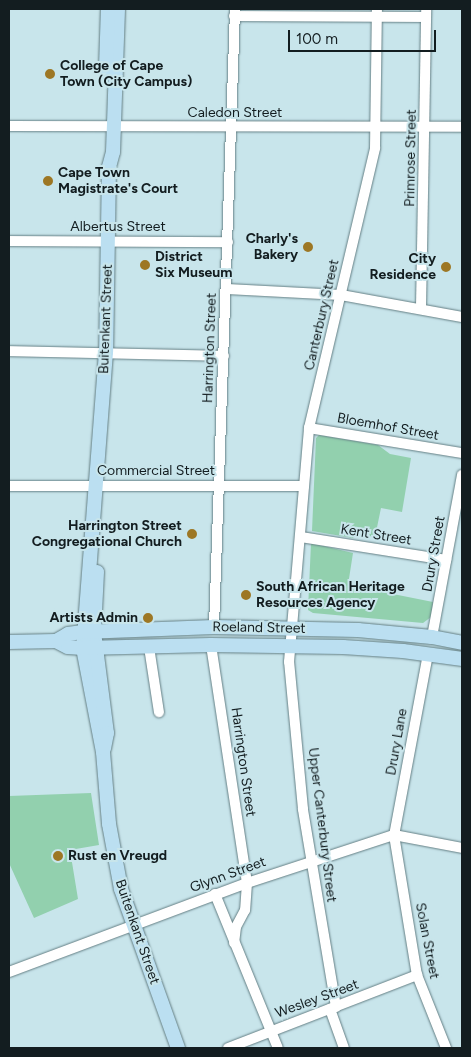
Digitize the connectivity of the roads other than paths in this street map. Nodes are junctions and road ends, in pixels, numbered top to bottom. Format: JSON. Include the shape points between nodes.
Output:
{"nodes":[{"id":1,"x":108,"y":9,"type":"edge"},
{"id":2,"x":118,"y":9,"type":"edge"},
{"id":3,"x":234,"y":12,"type":"edge"},
{"id":4,"x":377,"y":13,"type":"edge"},
{"id":5,"x":426,"y":13,"type":"edge"},
{"id":6,"x":9,"y":126,"type":"edge"},
{"id":7,"x":109,"y":127,"type":"junction"},
{"id":8,"x":232,"y":127,"type":"junction"},
{"id":9,"x":375,"y":127,"type":"junction"},
{"id":10,"x":425,"y":127,"type":"junction"},
{"id":11,"x":462,"y":127,"type":"edge"},
{"id":12,"x":9,"y":241,"type":"edge"},
{"id":13,"x":108,"y":241,"type":"junction"},
{"id":14,"x":228,"y":242,"type":"junction"},
{"id":15,"x":226,"y":289,"type":"junction"},
{"id":16,"x":341,"y":295,"type":"junction"},
{"id":17,"x":422,"y":308,"type":"junction"},
{"id":18,"x":436,"y":310,"type":"junction"},
{"id":19,"x":462,"y":311,"type":"edge"},
{"id":20,"x":462,"y":317,"type":"edge"},
{"id":21,"x":9,"y":351,"type":"edge"},
{"id":22,"x":106,"y":352,"type":"junction"},
{"id":23,"x":224,"y":356,"type":"junction"},
{"id":24,"x":309,"y":428,"type":"junction"},
{"id":25,"x":462,"y":454,"type":"edge"},
{"id":26,"x":462,"y":475,"type":"edge"},
{"id":27,"x":218,"y":484,"type":"junction"},
{"id":28,"x":99,"y":485,"type":"junction"},
{"id":29,"x":9,"y":486,"type":"edge"},
{"id":30,"x":304,"y":486,"type":"junction"},
{"id":31,"x":301,"y":537,"type":"junction"},
{"id":32,"x":446,"y":560,"type":"junction"},
{"id":33,"x":214,"y":627,"type":"junction"},
{"id":34,"x":293,"y":628,"type":"junction"},
{"id":35,"x":88,"y":632,"type":"junction"},
{"id":36,"x":432,"y":637,"type":"junction"},
{"id":37,"x":56,"y":641,"type":"junction"},
{"id":38,"x":9,"y":642,"type":"edge"},
{"id":39,"x":462,"y":644,"type":"edge"},
{"id":40,"x":212,"y":645,"type":"junction"},
{"id":41,"x":291,"y":646,"type":"junction"},
{"id":42,"x":149,"y":647,"type":"junction"},
{"id":43,"x":89,"y":648,"type":"junction"},
{"id":44,"x":428,"y":654,"type":"junction"},
{"id":45,"x":462,"y":659,"type":"edge"},
{"id":46,"x":159,"y":712,"type":"dead end"},
{"id":47,"x":394,"y":835,"type":"junction"},
{"id":48,"x":462,"y":848,"type":"edge"},
{"id":49,"x":311,"y":861,"type":"junction"},
{"id":50,"x":246,"y":882,"type":"junction"},
{"id":51,"x":215,"y":894,"type":"junction"},
{"id":52,"x":133,"y":925,"type":"junction"},
{"id":53,"x":234,"y":943,"type":"junction"},
{"id":54,"x":9,"y":972,"type":"edge"},
{"id":55,"x":417,"y":976,"type":"junction"},
{"id":56,"x":333,"y":1008,"type":"junction"},
{"id":57,"x":271,"y":1030,"type":"junction"},
{"id":58,"x":178,"y":1048,"type":"edge"},
{"id":59,"x":228,"y":1048,"type":"edge"},
{"id":60,"x":278,"y":1048,"type":"edge"},
{"id":61,"x":344,"y":1048,"type":"edge"},
{"id":62,"x":446,"y":1048,"type":"edge"}],
"edges":[{"from":1,"to":7,"type":"main road","name":"Buitenkant Street"},
{"from":2,"to":7,"type":"main road","name":"Buitenkant Street"},
{"from":3,"to":4,"type":"street"},
{"from":3,"to":8,"type":"street","name":"Harrington Street"},
{"from":4,"to":5,"type":"street"},
{"from":4,"to":9,"type":"street","name":"Canterbury Street"},
{"from":5,"to":10,"type":"street","name":"Primrose Street"},
{"from":6,"to":7,"type":"street","name":"Caledon Street"},
{"from":7,"to":8,"type":"street","name":"Caledon Street"},
{"from":7,"to":13,"type":"main road","name":"Buitenkant Street"},
{"from":8,"to":9,"type":"street","name":"Caledon Street"},
{"from":8,"to":14,"type":"street","name":"Harrington Street"},
{"from":9,"to":10,"type":"street","name":"Caledon Street"},
{"from":9,"to":16,"type":"street","name":"Canterbury Street","via":[[373,160]]},
{"from":10,"to":11,"type":"street","name":"Caledon Street"},
{"from":10,"to":17,"type":"street","name":"Primrose Street"},
{"from":12,"to":13,"type":"street","name":"Albertus Street"},
{"from":13,"to":14,"type":"street","name":"Albertus Street"},
{"from":13,"to":22,"type":"main road","name":"Buitenkant Street"},
{"from":14,"to":15,"type":"street","name":"Harrington Street"},
{"from":15,"to":16,"type":"street"},
{"from":15,"to":23,"type":"street","name":"Harrington Street"},
{"from":16,"to":17,"type":"street"},
{"from":16,"to":24,"type":"street","name":"Canterbury Street"},
{"from":17,"to":18,"type":"street"},
{"from":18,"to":19,"type":"street"},
{"from":18,"to":20,"type":"street"},
{"from":21,"to":22,"type":"street"},
{"from":22,"to":23,"type":"street"},
{"from":22,"to":28,"type":"main road","name":"Buitenkant Street"},
{"from":23,"to":27,"type":"street","name":"Harrington Street"},
{"from":24,"to":25,"type":"street","name":"Bloemhof Street"},
{"from":24,"to":30,"type":"street","name":"Canterbury Street"},
{"from":26,"to":32,"type":"street","name":"Drury Street"},
{"from":27,"to":28,"type":"street","name":"Commercial Street"},
{"from":27,"to":30,"type":"street","name":"Commercial Street"},
{"from":27,"to":33,"type":"street","name":"Harrington Street"},
{"from":28,"to":29,"type":"street","name":"Commercial Street"},
{"from":28,"to":35,"type":"main road","name":"Buitenkant Street"},
{"from":30,"to":31,"type":"street","name":"Canterbury Street"},
{"from":31,"to":32,"type":"street","name":"Kent Street"},
{"from":31,"to":34,"type":"street","name":"Canterbury Street"},
{"from":32,"to":36,"type":"street","name":"Drury Street"},
{"from":33,"to":34,"type":"main road","name":"Roeland Street"},
{"from":33,"to":35,"type":"main road","name":"Roeland Street"},
{"from":34,"to":36,"type":"main road","name":"Roeland Street"},
{"from":34,"to":41,"type":"street","name":"Upper Canterbury Street"},
{"from":35,"to":37,"type":"main road","name":"Roeland Street","via":[[68,634]]},
{"from":35,"to":43,"type":"main road","name":"Buitenkant Street"},
{"from":36,"to":39,"type":"main road","name":"Roeland Street"},
{"from":37,"to":38,"type":"main road","name":"Roeland Street"},
{"from":37,"to":43,"type":"main road","name":"Roeland Street","via":[[68,647]]},
{"from":40,"to":41,"type":"main road","name":"Roeland Street"},
{"from":40,"to":42,"type":"main road","name":"Roeland Street"},
{"from":40,"to":50,"type":"street","name":"Harrington Street"},
{"from":41,"to":44,"type":"main road","name":"Roeland Street"},
{"from":41,"to":49,"type":"street","name":"Upper Canterbury Street","via":[[289,669]]},
{"from":42,"to":43,"type":"main road","name":"Roeland Street"},
{"from":42,"to":46,"type":"street"},
{"from":43,"to":52,"type":"main road","name":"Buitenkant Street","via":[[114,858]]},
{"from":44,"to":45,"type":"main road","name":"Roeland Street"},
{"from":44,"to":47,"type":"street","name":"Drury Lane"},
{"from":47,"to":48,"type":"street","name":"Glynn Street"},
{"from":47,"to":49,"type":"street","name":"Glynn Street"},
{"from":47,"to":55,"type":"street","name":"Solan Street"},
{"from":49,"to":50,"type":"street","name":"Glynn Street"},
{"from":49,"to":56,"type":"street","name":"Upper Canterbury Street"},
{"from":50,"to":51,"type":"street","name":"Glynn Street"},
{"from":50,"to":53,"type":"street","name":"Harrington Street","via":[[244,910],[236,927]]},
{"from":51,"to":52,"type":"street","name":"Glynn Street"},
{"from":51,"to":53,"type":"street"},
{"from":52,"to":54,"type":"street","name":"Glynn Street"},
{"from":52,"to":58,"type":"main road","name":"Buitenkant Street"},
{"from":53,"to":57,"type":"street"},
{"from":55,"to":56,"type":"street","name":"Wesley Street"},
{"from":55,"to":62,"type":"street","name":"Solan Street"},
{"from":56,"to":57,"type":"street","name":"Wesley Street"},
{"from":56,"to":61,"type":"street","name":"Upper Canterbury Street"},
{"from":57,"to":59,"type":"street","name":"Wesley Street"},
{"from":57,"to":60,"type":"street"}]}
